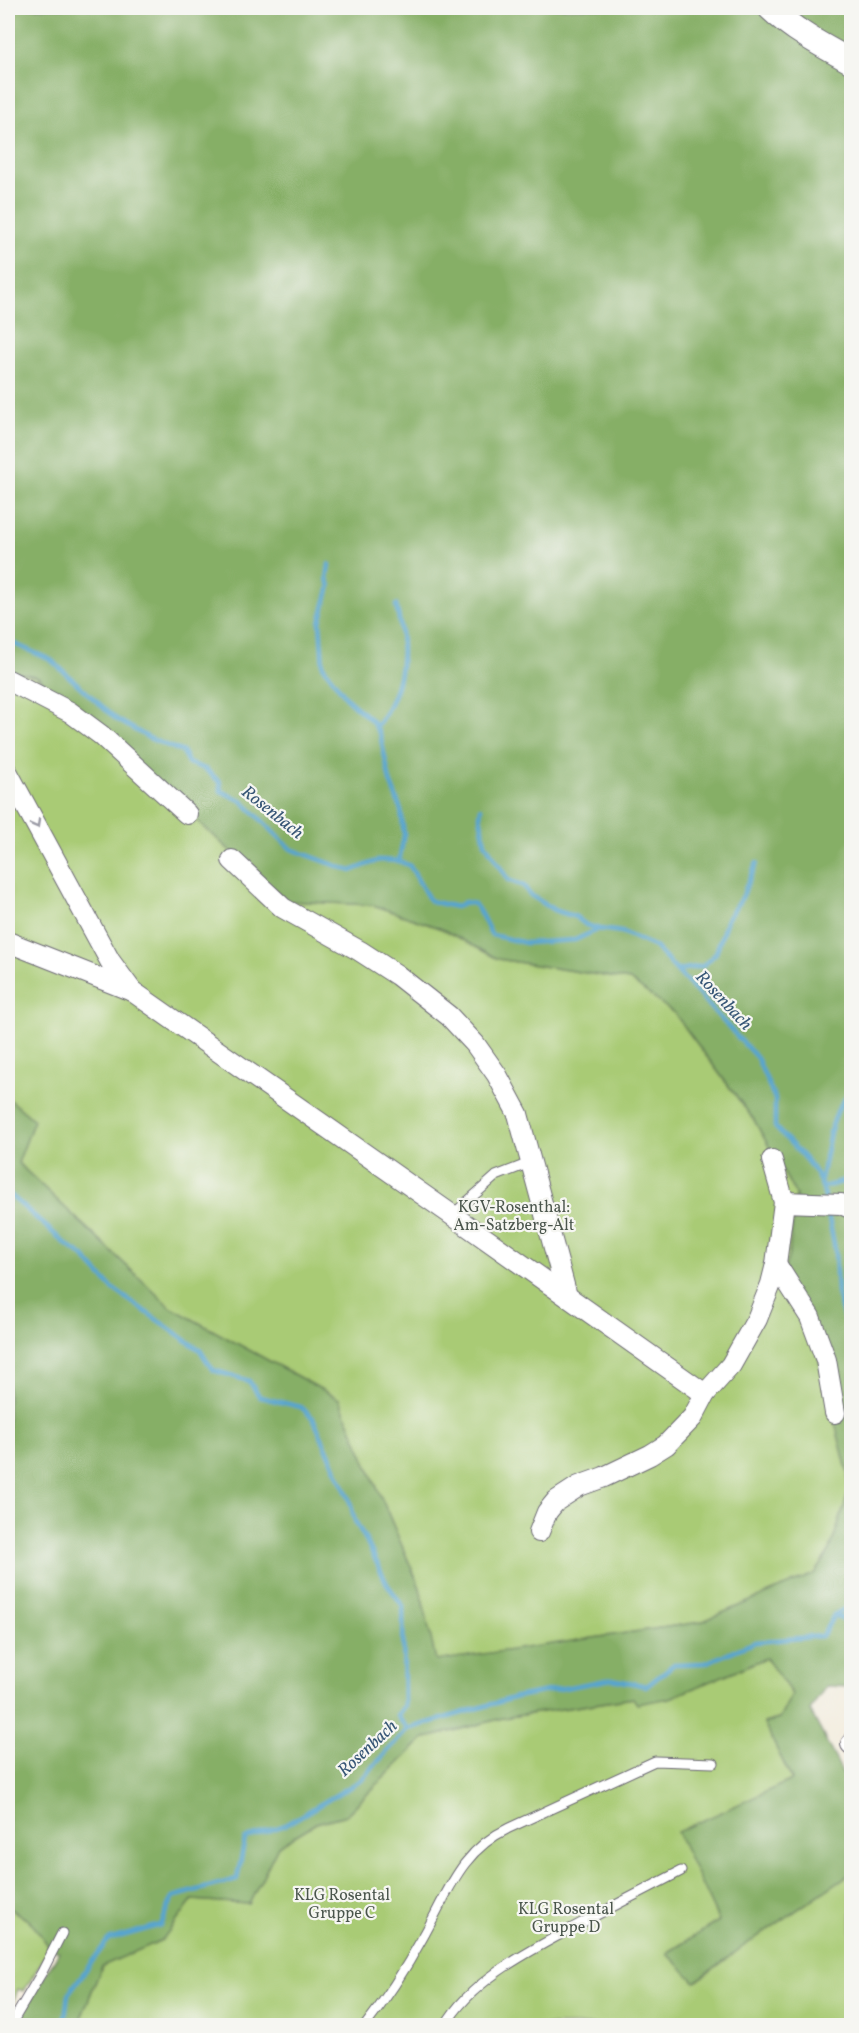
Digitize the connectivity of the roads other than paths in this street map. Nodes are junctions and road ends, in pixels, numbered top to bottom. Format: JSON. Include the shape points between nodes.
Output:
{"nodes":[{"id":1,"x":770,"y":8,"type":"edge"},
{"id":2,"x":852,"y":62,"type":"edge"},
{"id":3,"x":8,"y":680,"type":"edge"},
{"id":4,"x":8,"y":773,"type":"edge"},
{"id":5,"x":187,"y":814,"type":"dead end"},
{"id":6,"x":232,"y":860,"type":"dead end"},
{"id":7,"x":8,"y":942,"type":"edge"},
{"id":8,"x":132,"y":991,"type":"junction"},
{"id":9,"x":772,"y":1160,"type":"dead end"},
{"id":10,"x":532,"y":1162,"type":"junction"},
{"id":11,"x":790,"y":1202,"type":"junction"},
{"id":12,"x":849,"y":1207,"type":"edge"},
{"id":13,"x":452,"y":1215,"type":"junction"},
{"id":14,"x":776,"y":1264,"type":"junction"},
{"id":15,"x":567,"y":1296,"type":"junction"},
{"id":16,"x":705,"y":1394,"type":"junction"},
{"id":17,"x":835,"y":1413,"type":"dead end"},
{"id":18,"x":539,"y":1532,"type":"dead end"},
{"id":19,"x":714,"y":1763,"type":"dead end"},
{"id":20,"x":681,"y":1870,"type":"dead end"},
{"id":21,"x":62,"y":1933,"type":"dead end"},
{"id":22,"x":10,"y":2025,"type":"edge"},
{"id":23,"x":364,"y":2025,"type":"edge"},
{"id":24,"x":445,"y":2025,"type":"edge"}],
"edges":[{"from":1,"to":2,"type":"street","via":[[808,37]]},
{"from":3,"to":5,"type":"street","via":[[70,712],[101,735]]},
{"from":4,"to":8,"type":"street","one_way":true,"via":[[110,961]]},
{"from":6,"to":10,"type":"street","via":[[284,908],[397,975],[464,1031],[507,1091]]},
{"from":7,"to":8,"type":"street"},
{"from":8,"to":13,"type":"street"},
{"from":9,"to":11,"type":"street"},
{"from":10,"to":13,"type":"lane","via":[[496,1176]]},
{"from":10,"to":15,"type":"street"},
{"from":11,"to":12,"type":"street"},
{"from":11,"to":14,"type":"street"},
{"from":13,"to":15,"type":"street"},
{"from":14,"to":16,"type":"street","via":[[757,1319],[731,1365]]},
{"from":14,"to":17,"type":"street","via":[[810,1317],[826,1360]]},
{"from":15,"to":16,"type":"street"},
{"from":16,"to":18,"type":"street","via":[[693,1417],[666,1445],[561,1498],[547,1512]]},
{"from":19,"to":23,"type":"lane","via":[[655,1761],[486,1840],[466,1860],[415,1951]]},
{"from":20,"to":24,"type":"lane","via":[[499,1971],[458,2007]]},
{"from":21,"to":22,"type":"lane"}]}
